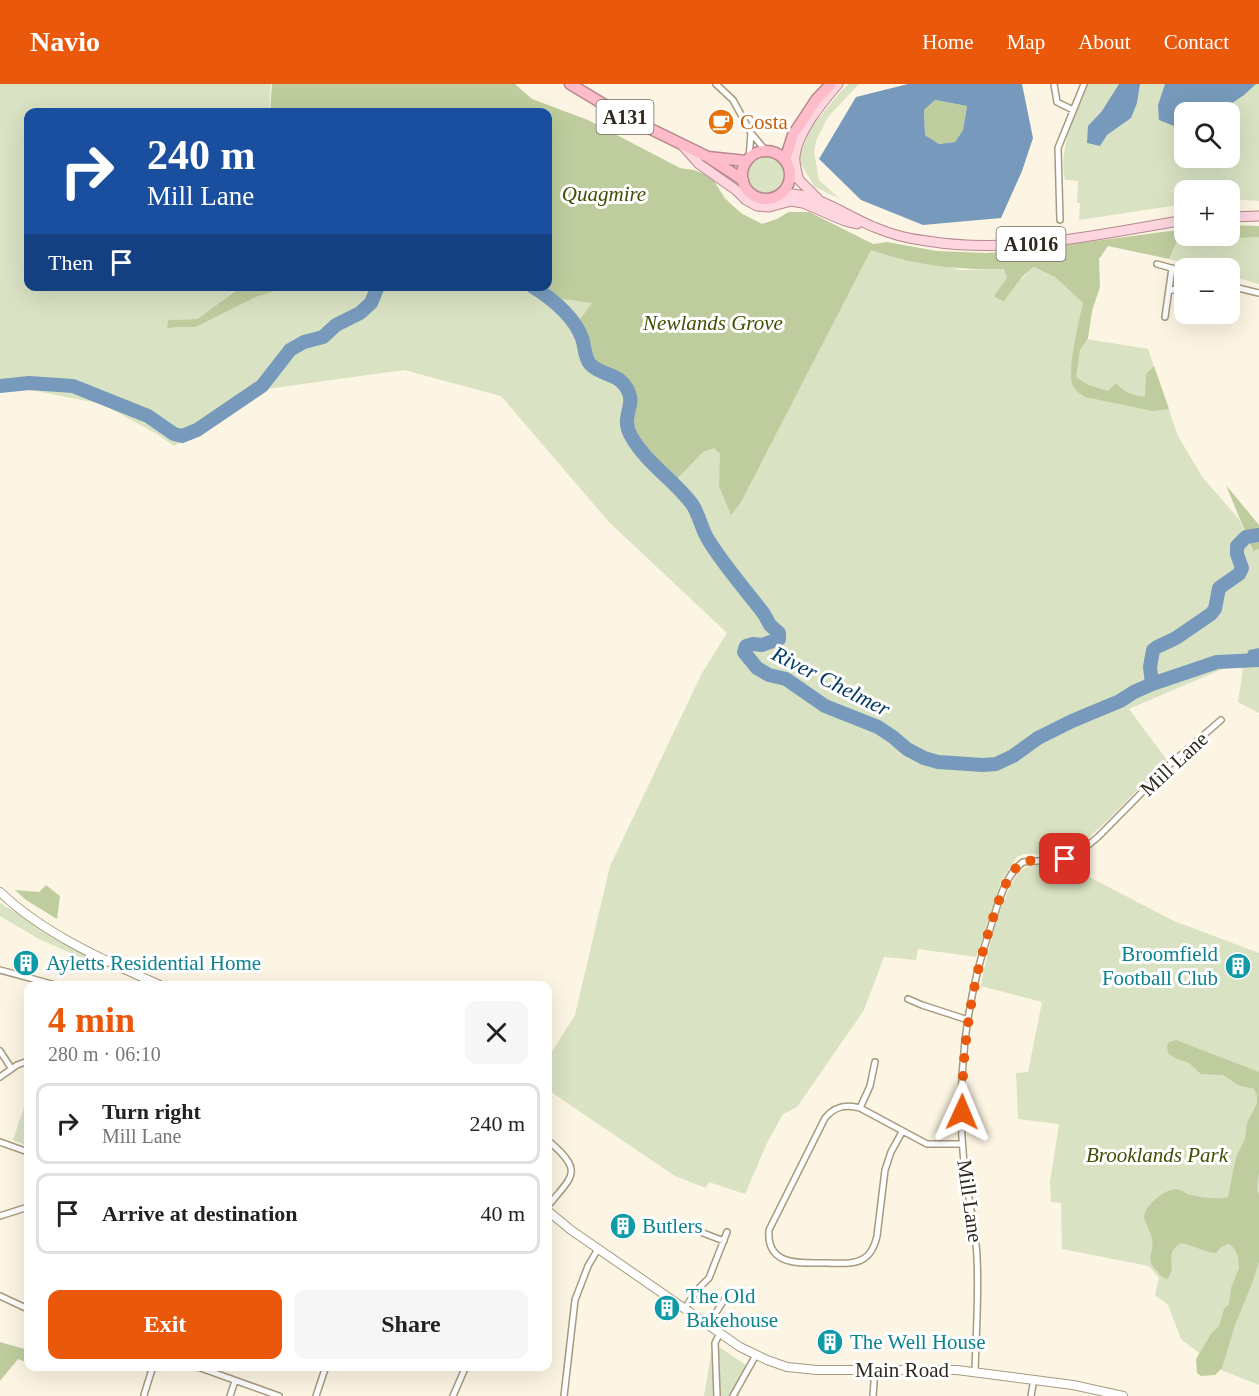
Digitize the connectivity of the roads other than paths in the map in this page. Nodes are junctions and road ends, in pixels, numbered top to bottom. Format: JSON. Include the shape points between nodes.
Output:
{"nodes":[{"id":1,"x":570,"y":84,"type":"edge"},
{"id":2,"x":716,"y":84,"type":"edge"},
{"id":3,"x":831,"y":84,"type":"edge"},
{"id":4,"x":838,"y":84,"type":"edge"},
{"id":5,"x":1054,"y":84,"type":"edge"},
{"id":6,"x":1084,"y":84,"type":"edge"},
{"id":7,"x":1073,"y":110,"type":"junction"},
{"id":8,"x":751,"y":133,"type":"junction"},
{"id":9,"x":793,"y":135,"type":"junction"},
{"id":10,"x":683,"y":146,"type":"junction"},
{"id":11,"x":769,"y":151,"type":"junction"},
{"id":12,"x":708,"y":156,"type":"junction"},
{"id":13,"x":748,"y":159,"type":"junction"},
{"id":14,"x":785,"y":160,"type":"junction"},
{"id":15,"x":790,"y":171,"type":"junction"},
{"id":16,"x":743,"y":180,"type":"junction"},
{"id":17,"x":799,"y":180,"type":"junction"},
{"id":18,"x":781,"y":194,"type":"junction"},
{"id":19,"x":819,"y":200,"type":"junction"},
{"id":20,"x":1259,"y":216,"type":"edge"},
{"id":21,"x":1240,"y":217,"type":"edge"},
{"id":22,"x":1060,"y":220,"type":"dead end"},
{"id":23,"x":1174,"y":222,"type":"edge"},
{"id":24,"x":877,"y":229,"type":"junction"},
{"id":25,"x":1157,"y":264,"type":"dead end"},
{"id":26,"x":1172,"y":268,"type":"joint"},
{"id":27,"x":1240,"y":288,"type":"edge"},
{"id":28,"x":1174,"y":289,"type":"edge"},
{"id":29,"x":1169,"y":291,"type":"junction"},
{"id":30,"x":1259,"y":293,"type":"edge"},
{"id":31,"x":1165,"y":317,"type":"dead end"},
{"id":32,"x":1221,"y":720,"type":"dead end"},
{"id":33,"x":0,"y":892,"type":"edge"},
{"id":34,"x":0,"y":900,"type":"edge"},
{"id":35,"x":13,"y":904,"type":"junction"},
{"id":36,"x":0,"y":970,"type":"edge"},
{"id":37,"x":41,"y":981,"type":"edge"},
{"id":38,"x":151,"y":981,"type":"edge"},
{"id":39,"x":908,"y":999,"type":"dead end"},
{"id":40,"x":968,"y":1020,"type":"junction"},
{"id":41,"x":0,"y":1051,"type":"edge"},
{"id":42,"x":874,"y":1062,"type":"dead end"},
{"id":43,"x":24,"y":1063,"type":"edge"},
{"id":44,"x":11,"y":1068,"type":"junction"},
{"id":45,"x":0,"y":1077,"type":"edge"},
{"id":46,"x":860,"y":1108,"type":"junction"},
{"id":47,"x":902,"y":1132,"type":"junction"},
{"id":48,"x":0,"y":1142,"type":"edge"},
{"id":49,"x":552,"y":1144,"type":"edge"},
{"id":50,"x":962,"y":1144,"type":"junction"},
{"id":51,"x":24,"y":1151,"type":"edge"},
{"id":52,"x":552,"y":1201,"type":"edge"},
{"id":53,"x":24,"y":1208,"type":"edge"},
{"id":54,"x":552,"y":1213,"type":"edge"},
{"id":55,"x":0,"y":1216,"type":"edge"},
{"id":56,"x":727,"y":1232,"type":"dead end"},
{"id":57,"x":703,"y":1233,"type":"dead end"},
{"id":58,"x":724,"y":1241,"type":"junction"},
{"id":59,"x":598,"y":1249,"type":"junction"},
{"id":60,"x":0,"y":1296,"type":"edge"},
{"id":61,"x":723,"y":1300,"type":"dead end"},
{"id":62,"x":24,"y":1307,"type":"edge"},
{"id":63,"x":686,"y":1308,"type":"junction"},
{"id":64,"x":709,"y":1324,"type":"junction"},
{"id":65,"x":720,"y":1333,"type":"junction"},
{"id":66,"x":756,"y":1355,"type":"junction"},
{"id":67,"x":875,"y":1370,"type":"junction"},
{"id":68,"x":151,"y":1371,"type":"edge"},
{"id":69,"x":208,"y":1371,"type":"edge"},
{"id":70,"x":324,"y":1371,"type":"edge"},
{"id":71,"x":464,"y":1371,"type":"edge"},
{"id":72,"x":975,"y":1372,"type":"junction"},
{"id":73,"x":1034,"y":1379,"type":"junction"},
{"id":74,"x":235,"y":1381,"type":"junction"},
{"id":75,"x":144,"y":1395,"type":"edge"},
{"id":76,"x":230,"y":1396,"type":"edge"},
{"id":77,"x":279,"y":1396,"type":"edge"},
{"id":78,"x":316,"y":1396,"type":"edge"},
{"id":79,"x":453,"y":1396,"type":"edge"},
{"id":80,"x":564,"y":1396,"type":"edge"},
{"id":81,"x":717,"y":1396,"type":"edge"},
{"id":82,"x":732,"y":1396,"type":"edge"},
{"id":83,"x":873,"y":1396,"type":"edge"},
{"id":84,"x":1031,"y":1396,"type":"edge"},
{"id":85,"x":1123,"y":1396,"type":"edge"}],
"edges":[{"from":1,"to":10,"type":"highway","number":"A131"},
{"from":2,"to":8,"type":"street","via":[[733,100]]},
{"from":3,"to":9,"type":"highway"},
{"from":4,"to":17,"type":"main road","via":[[819,106],[795,155]]},
{"from":5,"to":7,"type":"street","via":[[1057,102]]},
{"from":6,"to":7,"type":"street"},
{"from":7,"to":22,"type":"street","via":[[1058,148]]},
{"from":8,"to":11,"type":"street"},
{"from":8,"to":13,"type":"street"},
{"from":9,"to":11,"type":"highway"},
{"from":9,"to":14,"type":"highway"},
{"from":10,"to":12,"type":"highway","number":"A131"},
{"from":10,"to":24,"type":"main road","via":[[699,164],[757,206],[803,203],[845,221]]},
{"from":11,"to":13,"type":"highway"},
{"from":11,"to":14,"type":"highway"},
{"from":12,"to":13,"type":"highway","number":"A131"},
{"from":12,"to":16,"type":"highway","number":"A131"},
{"from":13,"to":16,"type":"highway","via":[[742,171]]},
{"from":14,"to":15,"type":"highway"},
{"from":15,"to":17,"type":"main road","number":"A1016"},
{"from":15,"to":18,"type":"highway","via":[[789,183]]},
{"from":16,"to":18,"type":"highway","via":[[749,192],[760,198]]},
{"from":17,"to":19,"type":"main road","number":"A1016"},
{"from":18,"to":19,"type":"main road","number":"A1016"},
{"from":19,"to":24,"type":"main road","number":"A1016"},
{"from":20,"to":21,"type":"main road"},
{"from":23,"to":24,"type":"main road","number":"A1016","via":[[1039,243],[995,245],[926,241]]},
{"from":25,"to":26,"type":"street"},
{"from":26,"to":29,"type":"street"},
{"from":27,"to":30,"type":"street"},
{"from":28,"to":29,"type":"street"},
{"from":29,"to":31,"type":"street"},
{"from":32,"to":40,"type":"street","name":"Mill Lane","via":[[1082,851],[1065,859],[1023,861],[1017,866],[988,934]]},
{"from":33,"to":35,"type":"main road"},
{"from":34,"to":35,"type":"main road"},
{"from":35,"to":38,"type":"main road","via":[[89,952]]},
{"from":36,"to":37,"type":"street"},
{"from":39,"to":40,"type":"street"},
{"from":40,"to":50,"type":"street","name":"Mill Lane"},
{"from":41,"to":44,"type":"street"},
{"from":42,"to":46,"type":"street","via":[[870,1086]]},
{"from":43,"to":44,"type":"street"},
{"from":44,"to":45,"type":"street"},
{"from":46,"to":47,"type":"street"},
{"from":46,"to":47,"type":"street","via":[[837,1108],[825,1118],[769,1230],[773,1250],[784,1260],[852,1263],[868,1256],[877,1236],[887,1160]]},
{"from":47,"to":50,"type":"street","via":[[927,1144]]},
{"from":48,"to":51,"type":"street"},
{"from":49,"to":52,"type":"street","via":[[567,1158],[572,1170]]},
{"from":50,"to":72,"type":"street","name":"Mill Lane","via":[[977,1249]]},
{"from":53,"to":55,"type":"street"},
{"from":54,"to":59,"type":"main road","name":"Main Road"},
{"from":56,"to":58,"type":"street"},
{"from":57,"to":58,"type":"street"},
{"from":58,"to":63,"type":"street","via":[[709,1278]]},
{"from":59,"to":63,"type":"main road","name":"Main Road"},
{"from":59,"to":80,"type":"street","via":[[575,1299]]},
{"from":60,"to":62,"type":"street"},
{"from":61,"to":64,"type":"street"},
{"from":63,"to":64,"type":"main road","name":"Main Road"},
{"from":64,"to":65,"type":"main road","name":"Main Road"},
{"from":65,"to":66,"type":"main road","name":"Main Road"},
{"from":65,"to":81,"type":"street","via":[[715,1343]]},
{"from":66,"to":67,"type":"main road","name":"Main Road","via":[[796,1369]]},
{"from":66,"to":82,"type":"street"},
{"from":67,"to":72,"type":"main road","name":"Main Road"},
{"from":67,"to":83,"type":"street"},
{"from":68,"to":75,"type":"street"},
{"from":69,"to":74,"type":"street"},
{"from":70,"to":78,"type":"street"},
{"from":71,"to":79,"type":"street"},
{"from":72,"to":73,"type":"main road","name":"Main Road"},
{"from":73,"to":84,"type":"street"},
{"from":73,"to":85,"type":"main road","name":"Main Road"},
{"from":74,"to":76,"type":"street"},
{"from":74,"to":77,"type":"street"}]}
